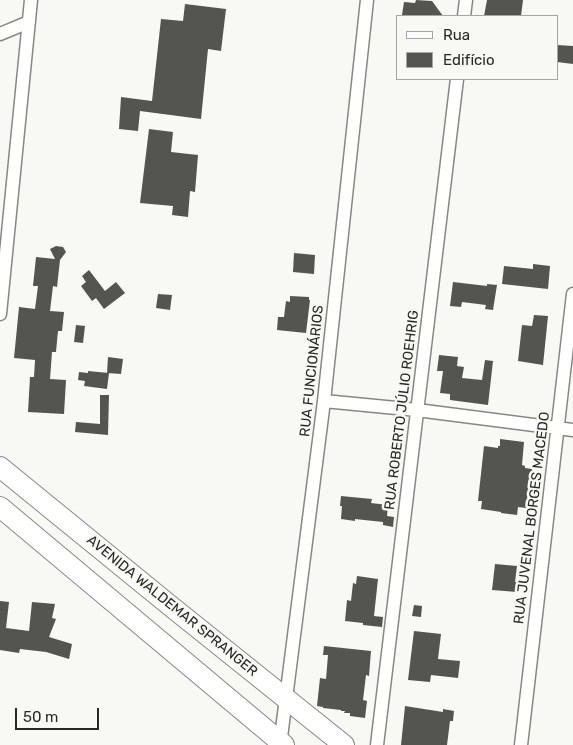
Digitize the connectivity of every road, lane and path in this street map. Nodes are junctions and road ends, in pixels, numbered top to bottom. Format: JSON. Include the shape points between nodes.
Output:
{"nodes":[{"id":1,"x":31,"y":0,"type":"edge"},
{"id":2,"x":367,"y":0,"type":"edge"},
{"id":3,"x":466,"y":0,"type":"edge"},
{"id":4,"x":464,"y":15,"type":"edge"},
{"id":5,"x":29,"y":22,"type":"junction"},
{"id":6,"x":0,"y":34,"type":"edge"},
{"id":7,"x":457,"y":80,"type":"edge"},
{"id":8,"x":573,"y":294,"type":"edge"},
{"id":9,"x":0,"y":314,"type":"edge"},
{"id":10,"x":324,"y":401,"type":"junction"},
{"id":11,"x":417,"y":410,"type":"junction"},
{"id":12,"x":558,"y":428,"type":"junction"},
{"id":13,"x":573,"y":430,"type":"edge"},
{"id":14,"x":0,"y":467,"type":"edge"},
{"id":15,"x":0,"y":507,"type":"edge"},
{"id":16,"x":173,"y":608,"type":"junction"},
{"id":17,"x":156,"y":637,"type":"junction"},
{"id":18,"x":286,"y":698,"type":"junction"},
{"id":19,"x":282,"y":744,"type":"edge"},
{"id":20,"x":344,"y":745,"type":"edge"},
{"id":21,"x":378,"y":745,"type":"edge"},
{"id":22,"x":521,"y":745,"type":"edge"}],
"edges":[{"from":1,"to":5,"type":"street"},
{"from":2,"to":10,"type":"street","name":"RUA FUNCIONÁRIOS"},
{"from":3,"to":4,"type":"street"},
{"from":5,"to":6,"type":"street"},
{"from":5,"to":9,"type":"street"},
{"from":7,"to":11,"type":"street","name":"RUA ROBERTO JÚLIO ROEHRIG"},
{"from":8,"to":12,"type":"street","name":"RUA JUVENAL BORGES MACEDO"},
{"from":10,"to":11,"type":"street"},
{"from":10,"to":18,"type":"street","name":"RUA FUNCIONÁRIOS"},
{"from":11,"to":12,"type":"street"},
{"from":11,"to":21,"type":"street","name":"RUA ROBERTO JÚLIO ROEHRIG"},
{"from":12,"to":13,"type":"street"},
{"from":12,"to":22,"type":"street","name":"RUA JUVENAL BORGES MACEDO"},
{"from":14,"to":16,"type":"main road","name":"AVENIDA WALDEMAR SPRANGER"},
{"from":15,"to":17,"type":"main road"},
{"from":16,"to":17,"type":"main road"},
{"from":16,"to":18,"type":"main road","name":"AVENIDA WALDEMAR SPRANGER"},
{"from":17,"to":19,"type":"main road"},
{"from":18,"to":19,"type":"street","name":"RUA FUNCIONÁRIOS"},
{"from":18,"to":20,"type":"main road","name":"AVENIDA WALDEMAR SPRANGER"}]}
